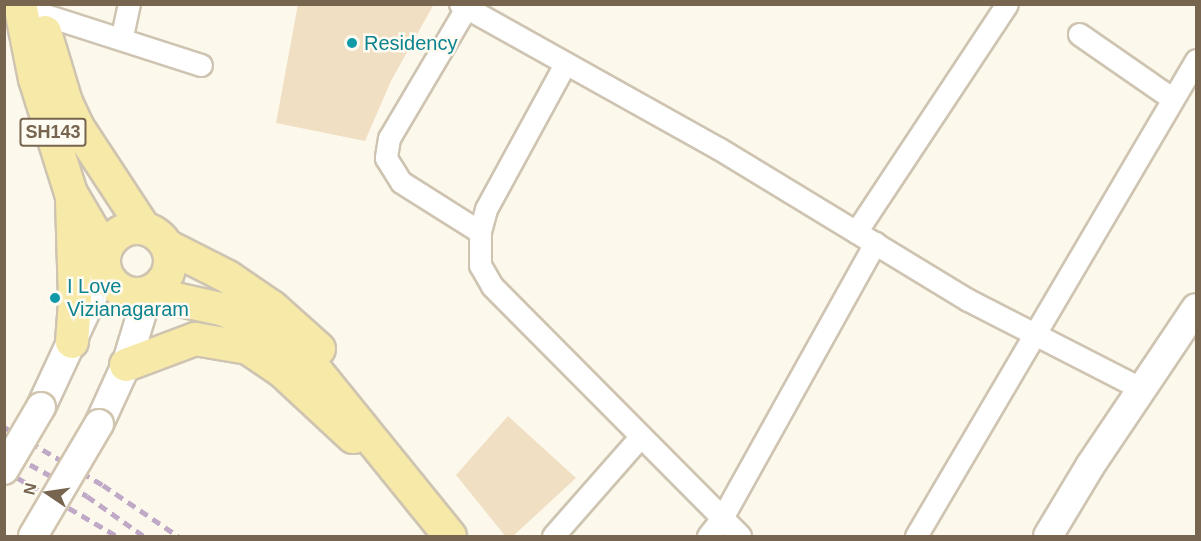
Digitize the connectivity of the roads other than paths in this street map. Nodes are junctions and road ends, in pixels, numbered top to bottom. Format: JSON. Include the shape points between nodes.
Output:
{"nodes":[{"id":1,"x":129,"y":4,"type":"edge"},
{"id":2,"x":1006,"y":4,"type":"edge"},
{"id":3,"x":463,"y":6,"type":"edge"},
{"id":4,"x":33,"y":7,"type":"edge"},
{"id":5,"x":1079,"y":34,"type":"dead end"},
{"id":6,"x":122,"y":36,"type":"junction"},
{"id":7,"x":1197,"y":60,"type":"edge"},
{"id":8,"x":565,"y":64,"type":"junction"},
{"id":9,"x":201,"y":65,"type":"dead end"},
{"id":10,"x":1173,"y":99,"type":"junction"},
{"id":11,"x":71,"y":193,"type":"junction"},
{"id":12,"x":480,"y":232,"type":"junction"},
{"id":13,"x":856,"y":232,"type":"junction"},
{"id":14,"x":156,"y":237,"type":"junction"},
{"id":15,"x":875,"y":243,"type":"junction"},
{"id":16,"x":105,"y":261,"type":"junction"},
{"id":17,"x":139,"y":293,"type":"junction"},
{"id":18,"x":1197,"y":308,"type":"edge"},
{"id":19,"x":1034,"y":334,"type":"junction"},
{"id":20,"x":72,"y":342,"type":"junction"},
{"id":21,"x":126,"y":365,"type":"junction"},
{"id":22,"x":1142,"y":389,"type":"junction"},
{"id":23,"x":641,"y":436,"type":"junction"},
{"id":24,"x":4,"y":470,"type":"edge"},
{"id":25,"x":410,"y":482,"type":"junction"},
{"id":26,"x":722,"y":519,"type":"junction"},
{"id":27,"x":33,"y":537,"type":"edge"},
{"id":28,"x":450,"y":537,"type":"edge"},
{"id":29,"x":553,"y":537,"type":"edge"},
{"id":30,"x":708,"y":537,"type":"edge"},
{"id":31,"x":740,"y":537,"type":"edge"},
{"id":32,"x":916,"y":537,"type":"edge"},
{"id":33,"x":1048,"y":537,"type":"edge"}],
"edges":[{"from":1,"to":6,"type":"street"},
{"from":2,"to":13,"type":"street"},
{"from":3,"to":8,"type":"street"},
{"from":3,"to":12,"type":"street","via":[[389,138],[386,158],[401,182]]},
{"from":4,"to":6,"type":"street"},
{"from":4,"to":11,"type":"main road","number":"SH143","via":[[35,78]]},
{"from":4,"to":14,"type":"main road","number":"SH143","via":[[77,126]]},
{"from":5,"to":10,"type":"street"},
{"from":6,"to":9,"type":"street"},
{"from":7,"to":10,"type":"street"},
{"from":8,"to":12,"type":"street","via":[[486,209]]},
{"from":8,"to":13,"type":"street","via":[[718,148]]},
{"from":10,"to":19,"type":"street"},
{"from":11,"to":16,"type":"main road","number":"SH143"},
{"from":11,"to":20,"type":"main road","via":[[75,302]]},
{"from":12,"to":23,"type":"street","via":[[480,265],[492,286]]},
{"from":13,"to":15,"type":"street"},
{"from":14,"to":16,"type":"main road","via":[[116,235]]},
{"from":14,"to":17,"type":"main road","via":[[171,256],[167,276]]},
{"from":14,"to":25,"type":"main road","via":[[228,277],[283,314],[353,382]]},
{"from":15,"to":19,"type":"street","via":[[968,300]]},
{"from":15,"to":26,"type":"street"},
{"from":16,"to":17,"type":"main road","via":[[111,281]]},
{"from":16,"to":20,"type":"street"},
{"from":17,"to":21,"type":"street"},
{"from":17,"to":25,"type":"main road","via":[[221,309],[256,323],[309,362]]},
{"from":18,"to":22,"type":"street"},
{"from":19,"to":22,"type":"street"},
{"from":19,"to":32,"type":"street"},
{"from":20,"to":24,"type":"street","bridge":true,"via":[[41,407]]},
{"from":21,"to":25,"type":"main road","via":[[195,339],[248,348],[282,371],[322,412]]},
{"from":21,"to":27,"type":"street","bridge":true,"via":[[99,424]]},
{"from":22,"to":33,"type":"street"},
{"from":23,"to":26,"type":"street"},
{"from":23,"to":29,"type":"street"},
{"from":25,"to":28,"type":"main road"},
{"from":26,"to":30,"type":"street"},
{"from":26,"to":31,"type":"street"}]}
